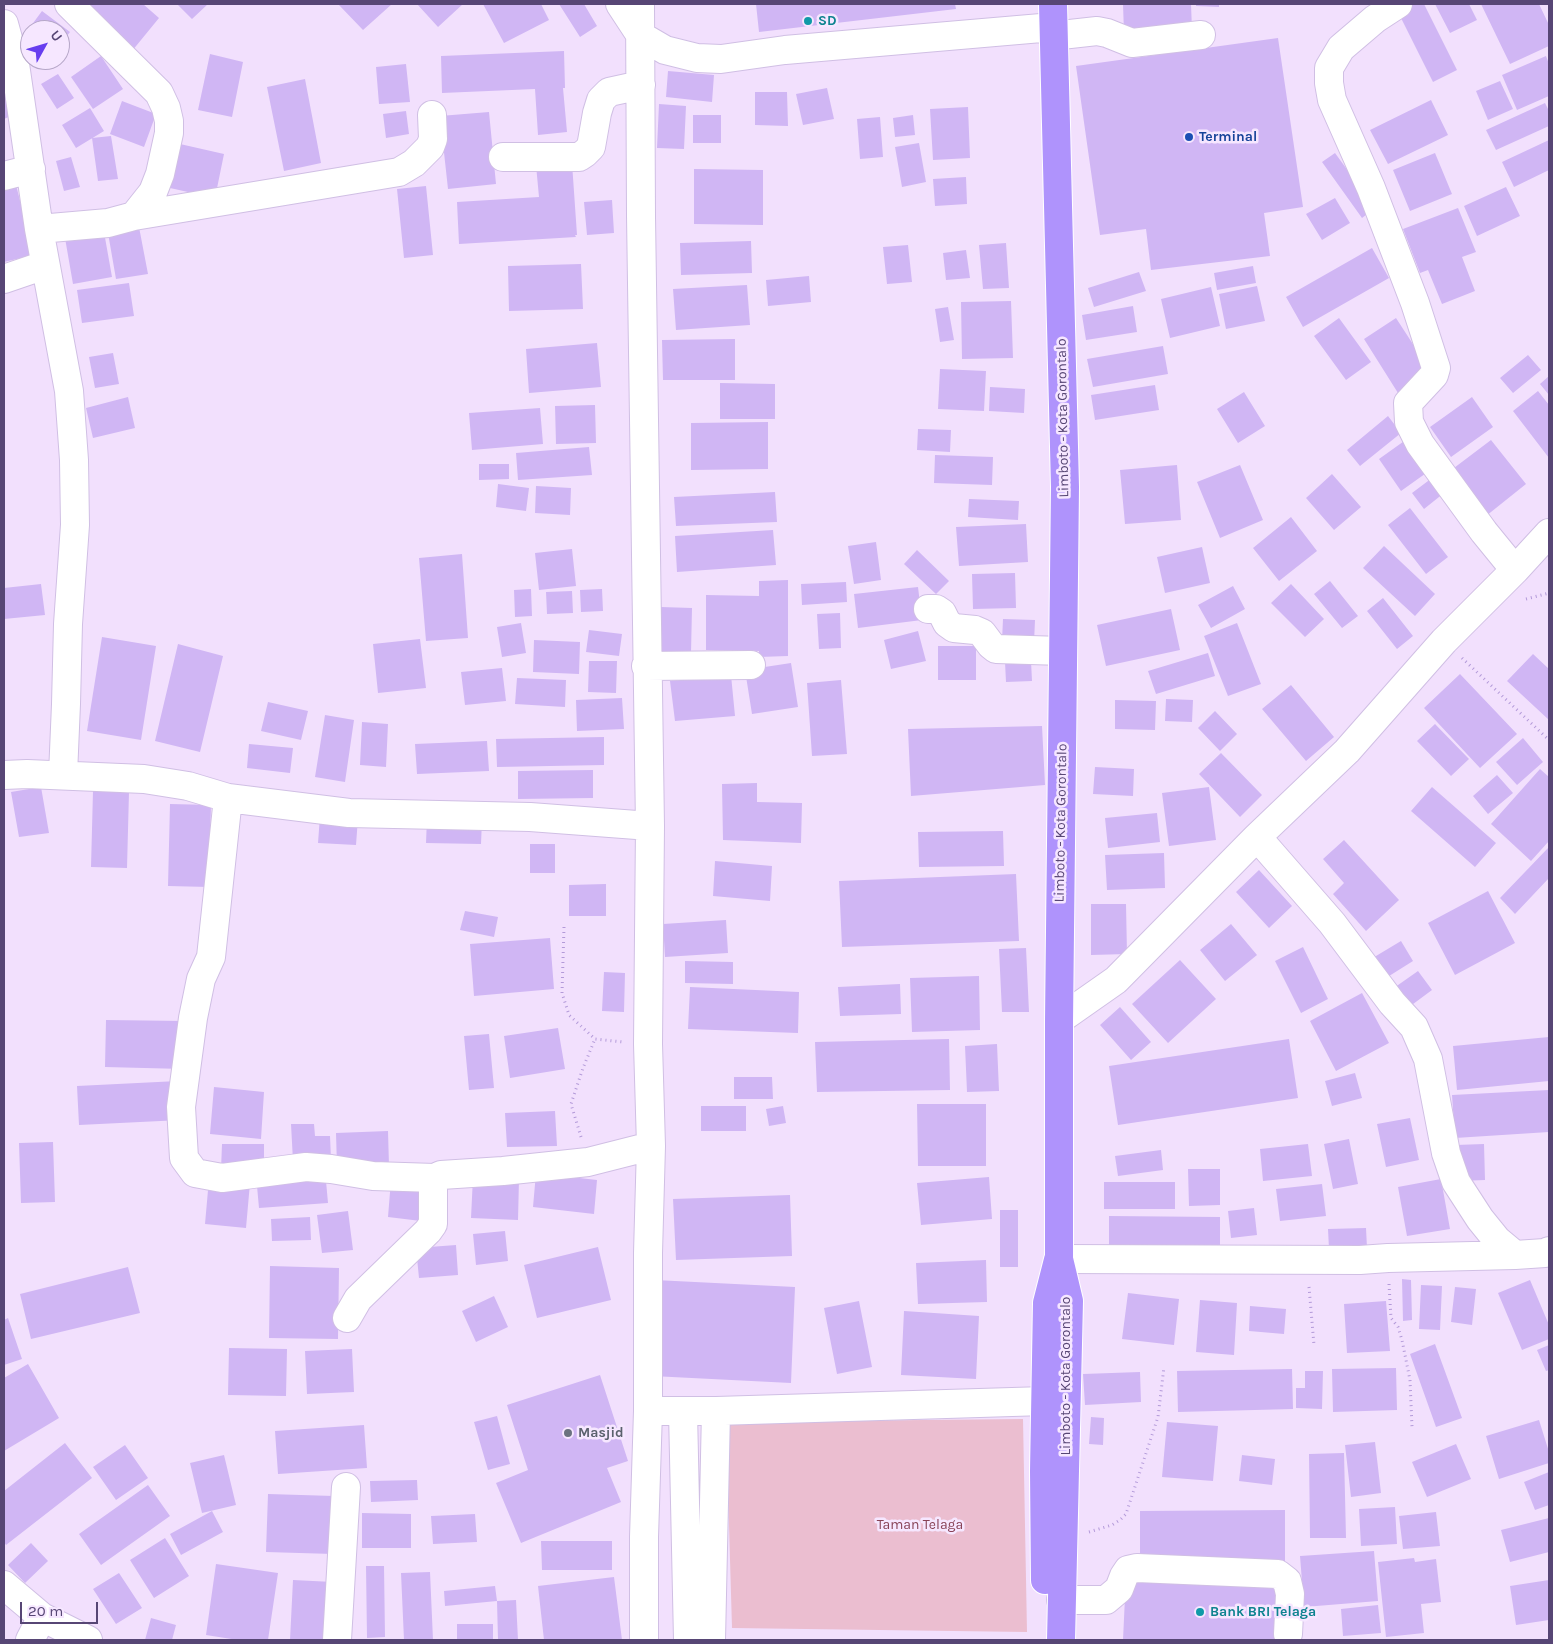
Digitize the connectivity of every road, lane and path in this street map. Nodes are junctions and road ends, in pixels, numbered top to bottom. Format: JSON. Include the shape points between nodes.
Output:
{"nodes":[{"id":1,"x":69,"y":4,"type":"edge"},
{"id":2,"x":620,"y":4,"type":"edge"},
{"id":3,"x":640,"y":4,"type":"edge"},
{"id":4,"x":1398,"y":4,"type":"edge"},
{"id":5,"x":1053,"y":22,"type":"edge"},
{"id":6,"x":4,"y":24,"type":"edge"},
{"id":7,"x":1201,"y":35,"type":"dead end"},
{"id":8,"x":641,"y":36,"type":"junction"},
{"id":9,"x":641,"y":85,"type":"junction"},
{"id":10,"x":432,"y":115,"type":"dead end"},
{"id":11,"x":503,"y":156,"type":"dead end"},
{"id":12,"x":31,"y":170,"type":"junction"},
{"id":13,"x":4,"y":176,"type":"edge"},
{"id":14,"x":134,"y":216,"type":"junction"},
{"id":15,"x":39,"y":229,"type":"junction"},
{"id":16,"x":45,"y":265,"type":"junction"},
{"id":17,"x":4,"y":279,"type":"edge"},
{"id":18,"x":1549,"y":534,"type":"edge"},
{"id":19,"x":1515,"y":570,"type":"junction"},
{"id":20,"x":928,"y":609,"type":"dead end"},
{"id":21,"x":1444,"y":641,"type":"junction"},
{"id":22,"x":1063,"y":651,"type":"junction"},
{"id":23,"x":751,"y":665,"type":"dead end"},
{"id":24,"x":646,"y":666,"type":"junction"},
{"id":25,"x":1549,"y":740,"type":"edge"},
{"id":26,"x":4,"y":775,"type":"edge"},
{"id":27,"x":63,"y":775,"type":"junction"},
{"id":28,"x":228,"y":798,"type":"junction"},
{"id":29,"x":650,"y":826,"type":"junction"},
{"id":30,"x":1257,"y":837,"type":"junction"},
{"id":31,"x":564,"y":927,"type":"dead end"},
{"id":32,"x":1059,"y":1020,"type":"junction"},
{"id":33,"x":595,"y":1039,"type":"junction"},
{"id":34,"x":648,"y":1044,"type":"junction"},
{"id":35,"x":651,"y":1146,"type":"junction"},
{"id":36,"x":588,"y":1162,"type":"junction"},
{"id":37,"x":435,"y":1178,"type":"junction"},
{"id":38,"x":1548,"y":1253,"type":"edge"},
{"id":39,"x":1514,"y":1255,"type":"junction"},
{"id":40,"x":1058,"y":1258,"type":"junction"},
{"id":41,"x":1388,"y":1258,"type":"junction"},
{"id":42,"x":1307,"y":1261,"type":"junction"},
{"id":43,"x":347,"y":1318,"type":"dead end"},
{"id":44,"x":1314,"y":1344,"type":"dead end"},
{"id":45,"x":1164,"y":1367,"type":"dead end"},
{"id":46,"x":1045,"y":1401,"type":"junction"},
{"id":47,"x":648,"y":1411,"type":"junction"},
{"id":48,"x":683,"y":1411,"type":"junction"},
{"id":49,"x":716,"y":1412,"type":"junction"},
{"id":50,"x":1412,"y":1427,"type":"dead end"},
{"id":51,"x":346,"y":1487,"type":"dead end"},
{"id":52,"x":1064,"y":1539,"type":"junction"},
{"id":53,"x":4,"y":1586,"type":"edge"},
{"id":54,"x":1061,"y":1600,"type":"junction"},
{"id":55,"x":36,"y":1629,"type":"edge"},
{"id":56,"x":1288,"y":1634,"type":"dead end"},
{"id":57,"x":88,"y":1640,"type":"edge"},
{"id":58,"x":336,"y":1640,"type":"edge"},
{"id":59,"x":644,"y":1640,"type":"edge"},
{"id":60,"x":688,"y":1640,"type":"edge"},
{"id":61,"x":711,"y":1640,"type":"edge"},
{"id":62,"x":1045,"y":1640,"type":"edge"},
{"id":63,"x":1061,"y":1640,"type":"edge"}],
"edges":[{"from":1,"to":14,"type":"street","via":[[159,93],[166,108],[169,133],[160,174],[153,192]]},
{"from":2,"to":8,"type":"street"},
{"from":3,"to":8,"type":"street"},
{"from":4,"to":19,"type":"street","via":[[1374,19],[1341,48],[1329,68],[1332,100],[1371,188],[1436,368],[1434,375],[1408,403],[1409,422],[1420,444]]},
{"from":5,"to":7,"type":"street","via":[[1107,33],[1132,43]]},
{"from":5,"to":8,"type":"street","via":[[721,59],[697,58],[665,50]]},
{"from":5,"to":22,"type":"highway","name":"Limboto - Kota Gorontalo","via":[[1065,488]]},
{"from":6,"to":12,"type":"street","via":[[15,64]]},
{"from":8,"to":9,"type":"street"},
{"from":9,"to":11,"type":"street","via":[[609,92],[601,100],[591,147],[578,157]]},
{"from":9,"to":24,"type":"street"},
{"from":10,"to":14,"type":"street","via":[[430,147],[399,172]]},
{"from":12,"to":13,"type":"street"},
{"from":12,"to":15,"type":"street"},
{"from":14,"to":15,"type":"street","via":[[108,223]]},
{"from":15,"to":16,"type":"street"},
{"from":16,"to":17,"type":"street"},
{"from":16,"to":27,"type":"street","via":[[69,391],[74,460],[75,525]]},
{"from":18,"to":19,"type":"street"},
{"from":19,"to":21,"type":"street"},
{"from":20,"to":22,"type":"street","via":[[942,613],[954,628],[982,633],[996,649]]},
{"from":21,"to":25,"type":"path"},
{"from":21,"to":30,"type":"street","via":[[1347,751]]},
{"from":22,"to":32,"type":"highway","name":"Limboto - Kota Gorontalo"},
{"from":23,"to":24,"type":"street"},
{"from":24,"to":29,"type":"street"},
{"from":26,"to":27,"type":"street"},
{"from":27,"to":28,"type":"street","via":[[144,779],[188,786]]},
{"from":28,"to":29,"type":"street","via":[[349,813],[530,817]]},
{"from":28,"to":37,"type":"street","via":[[211,957],[193,1018],[181,1107],[184,1158],[195,1174],[222,1178],[306,1167],[372,1176]]},
{"from":29,"to":34,"type":"street"},
{"from":30,"to":32,"type":"street","via":[[1116,980]]},
{"from":30,"to":39,"type":"street","via":[[1332,923],[1414,1027],[1428,1059],[1446,1153],[1456,1182],[1480,1220]]},
{"from":31,"to":33,"type":"path","via":[[562,993],[569,1015]]},
{"from":32,"to":40,"type":"highway","name":"Limboto - Kota Gorontalo"},
{"from":33,"to":34,"type":"path"},
{"from":33,"to":36,"type":"path","via":[[571,1104]]},
{"from":34,"to":35,"type":"street"},
{"from":35,"to":36,"type":"street"},
{"from":35,"to":47,"type":"street"},
{"from":36,"to":37,"type":"street"},
{"from":37,"to":43,"type":"street","via":[[433,1224],[358,1299]]},
{"from":38,"to":39,"type":"street"},
{"from":39,"to":41,"type":"street"},
{"from":40,"to":42,"type":"street"},
{"from":40,"to":46,"type":"highway","via":[[1047,1303]]},
{"from":40,"to":52,"type":"highway","name":"Limboto - Kota Gorontalo","via":[[1069,1301]]},
{"from":41,"to":42,"type":"street"},
{"from":41,"to":50,"type":"path","via":[[1391,1318],[1402,1340],[1410,1380]]},
{"from":42,"to":44,"type":"path"},
{"from":45,"to":52,"type":"path","via":[[1158,1417],[1126,1514],[1112,1525]]},
{"from":46,"to":49,"type":"street"},
{"from":46,"to":62,"type":"highway"},
{"from":47,"to":48,"type":"street"},
{"from":47,"to":59,"type":"street"},
{"from":48,"to":49,"type":"street"},
{"from":48,"to":60,"type":"street"},
{"from":49,"to":61,"type":"street"},
{"from":51,"to":58,"type":"street"},
{"from":52,"to":54,"type":"highway","name":"Limboto - Kota Gorontalo"},
{"from":53,"to":55,"type":"street"},
{"from":54,"to":56,"type":"street","via":[[1106,1600],[1118,1588],[1128,1570],[1137,1568],[1278,1574],[1287,1581],[1290,1594]]},
{"from":54,"to":63,"type":"highway","name":"Limboto - Kota Gorontalo"},
{"from":55,"to":57,"type":"street"}]}
